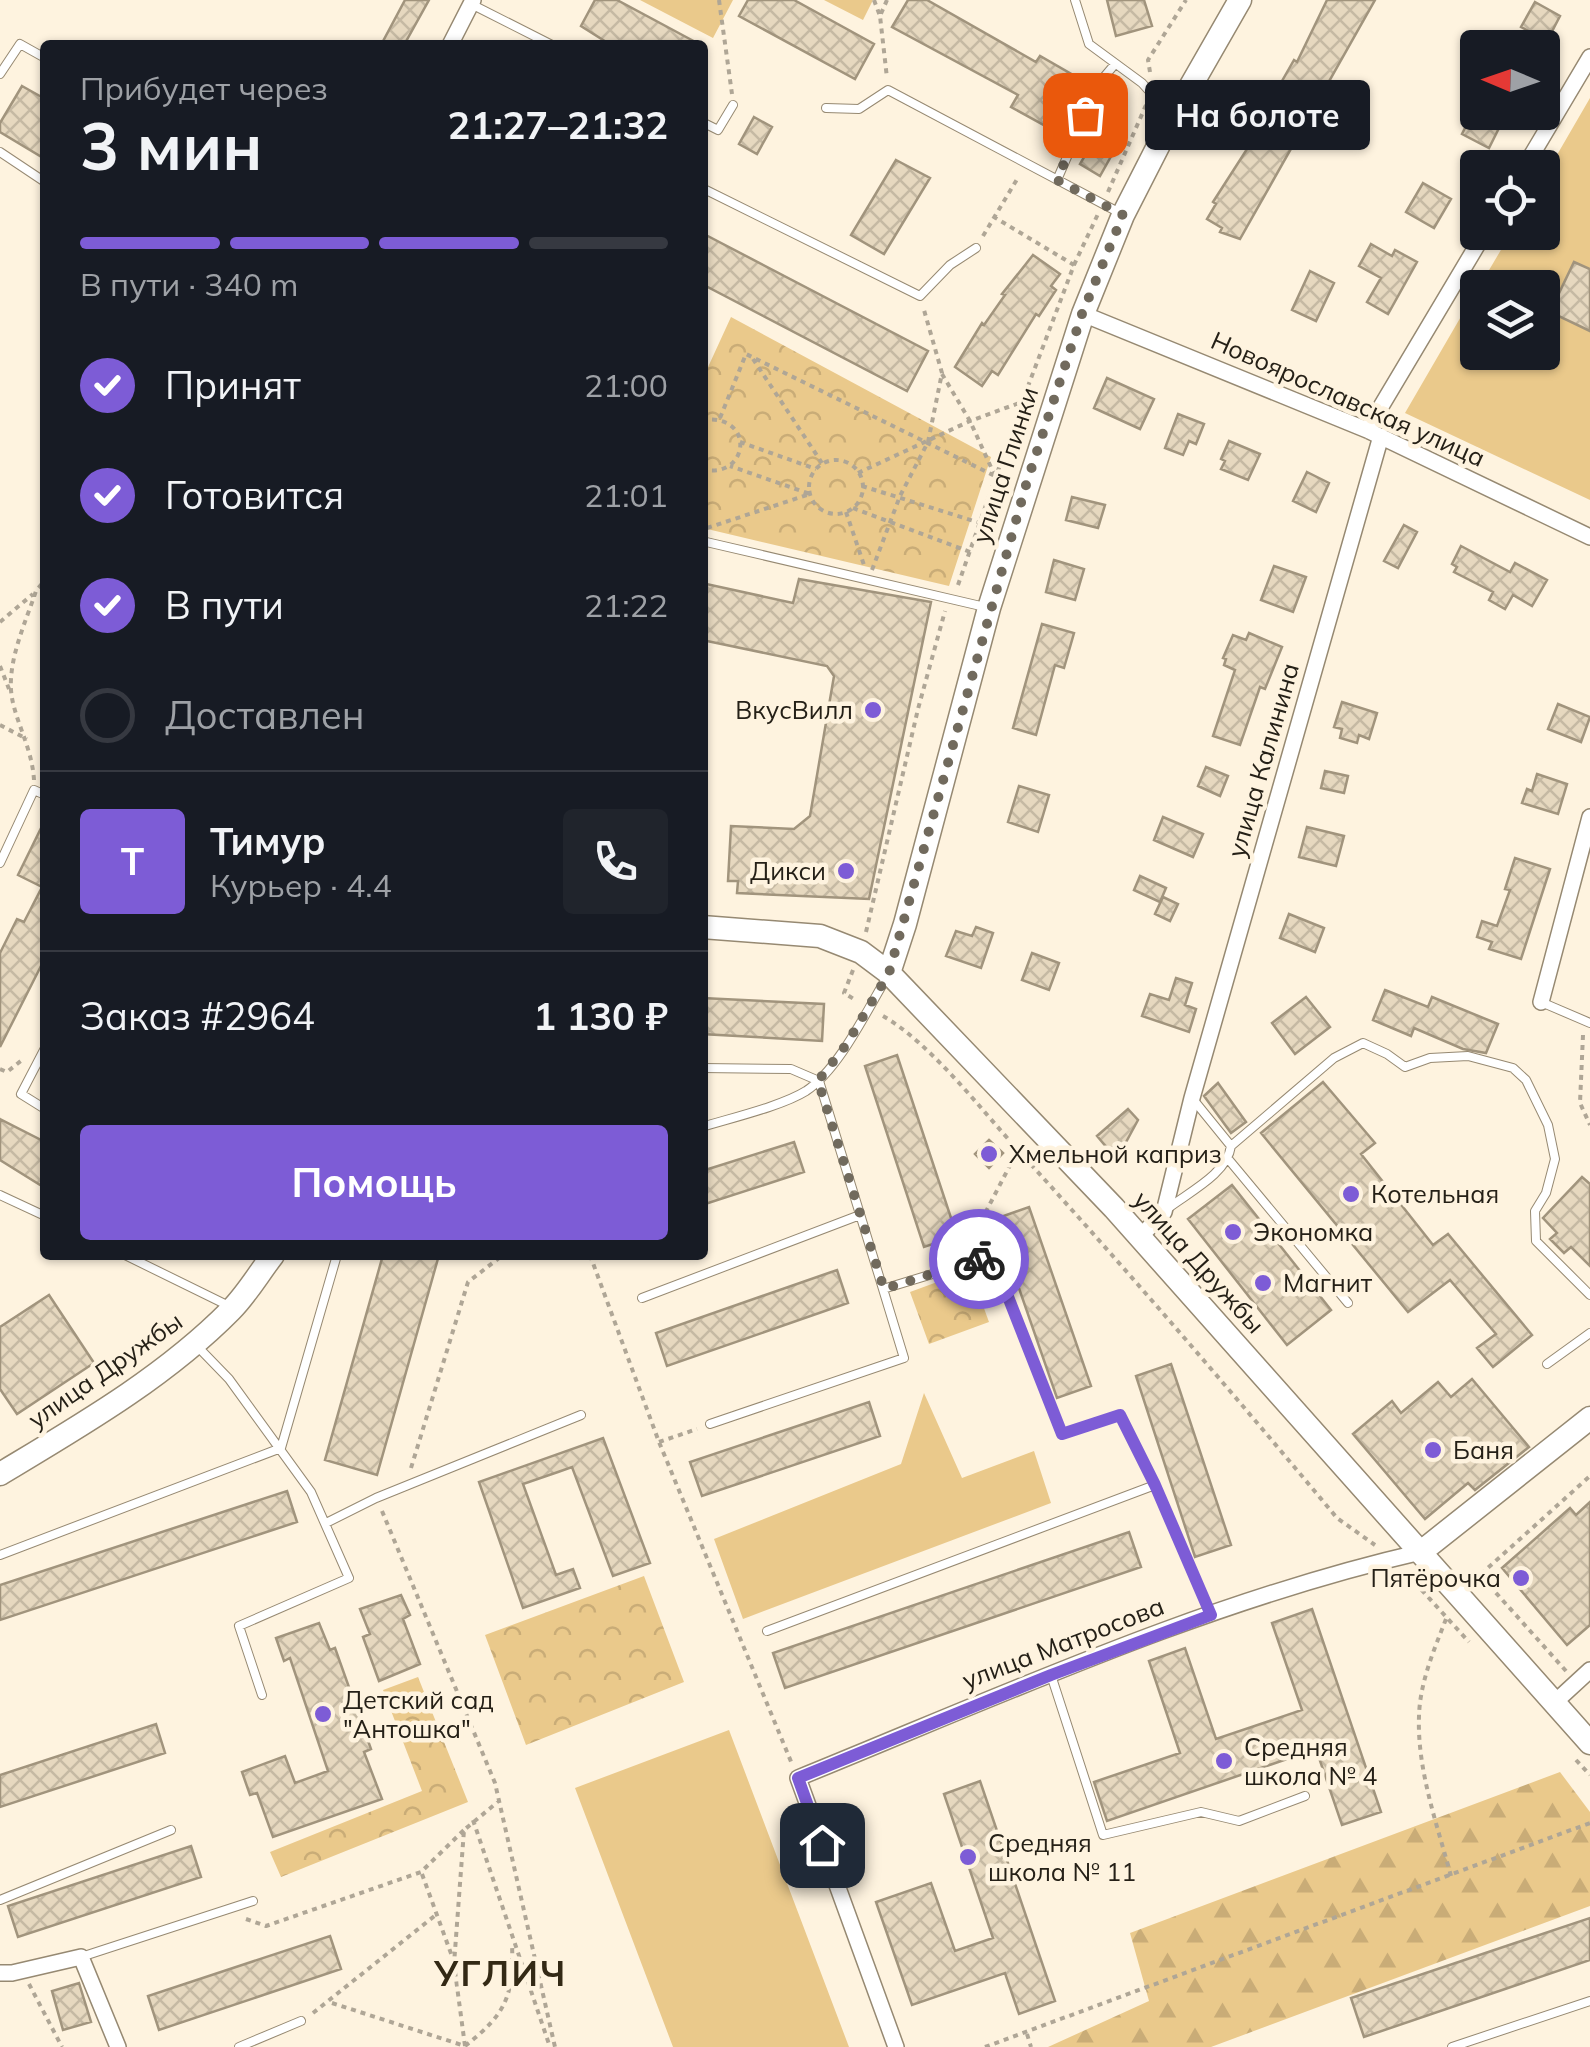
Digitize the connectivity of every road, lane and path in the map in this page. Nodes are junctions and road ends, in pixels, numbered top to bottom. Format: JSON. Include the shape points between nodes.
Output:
{"nodes":[{"id":1,"x":719,"y":0,"type":"edge"},
{"id":2,"x":874,"y":0,"type":"edge"},
{"id":3,"x":886,"y":0,"type":"edge"},
{"id":4,"x":1075,"y":0,"type":"edge"},
{"id":5,"x":1186,"y":0,"type":"edge"},
{"id":6,"x":1240,"y":0,"type":"edge"},
{"id":7,"x":472,"y":2,"type":"edge"},
{"id":8,"x":880,"y":16,"type":"junction"},
{"id":9,"x":453,"y":40,"type":"edge"},
{"id":10,"x":543,"y":40,"type":"edge"},
{"id":11,"x":40,"y":55,"type":"edge"},
{"id":12,"x":1590,"y":57,"type":"edge"},
{"id":13,"x":1115,"y":64,"type":"junction"},
{"id":14,"x":0,"y":74,"type":"edge"},
{"id":15,"x":888,"y":90,"type":"junction"},
{"id":16,"x":1152,"y":94,"type":"junction"},
{"id":17,"x":733,"y":105,"type":"joint"},
{"id":18,"x":826,"y":108,"type":"dead end"},
{"id":19,"x":1173,"y":117,"type":"junction"},
{"id":20,"x":708,"y":125,"type":"edge"},
{"id":21,"x":1535,"y":150,"type":"edge"},
{"id":22,"x":0,"y":152,"type":"edge"},
{"id":23,"x":1027,"y":164,"type":"junction"},
{"id":24,"x":40,"y":179,"type":"edge"},
{"id":25,"x":1057,"y":180,"type":"junction"},
{"id":26,"x":708,"y":191,"type":"edge"},
{"id":27,"x":1113,"y":210,"type":"junction"},
{"id":28,"x":976,"y":248,"type":"joint"},
{"id":29,"x":1475,"y":250,"type":"edge"},
{"id":30,"x":1074,"y":265,"type":"dead end"},
{"id":31,"x":920,"y":296,"type":"junction"},
{"id":32,"x":1082,"y":314,"type":"junction"},
{"id":33,"x":751,"y":356,"type":"junction"},
{"id":34,"x":942,"y":373,"type":"junction"},
{"id":35,"x":1022,"y":402,"type":"dead end"},
{"id":36,"x":720,"y":418,"type":"junction"},
{"id":37,"x":708,"y":419,"type":"edge"},
{"id":38,"x":970,"y":421,"type":"junction"},
{"id":39,"x":1374,"y":433,"type":"junction"},
{"id":40,"x":740,"y":442,"type":"junction"},
{"id":41,"x":928,"y":442,"type":"junction"},
{"id":42,"x":822,"y":464,"type":"junction"},
{"id":43,"x":730,"y":466,"type":"junction"},
{"id":44,"x":816,"y":469,"type":"junction"},
{"id":45,"x":708,"y":472,"type":"edge"},
{"id":46,"x":858,"y":473,"type":"junction"},
{"id":47,"x":862,"y":486,"type":"junction"},
{"id":48,"x":810,"y":494,"type":"junction"},
{"id":49,"x":900,"y":496,"type":"junction"},
{"id":50,"x":853,"y":508,"type":"junction"},
{"id":51,"x":846,"y":512,"type":"junction"},
{"id":52,"x":890,"y":522,"type":"junction"},
{"id":53,"x":979,"y":523,"type":"dead end"},
{"id":54,"x":708,"y":528,"type":"edge"},
{"id":55,"x":1590,"y":538,"type":"edge"},
{"id":56,"x":708,"y":543,"type":"edge"},
{"id":57,"x":970,"y":552,"type":"dead end"},
{"id":58,"x":869,"y":579,"type":"junction"},
{"id":59,"x":40,"y":586,"type":"edge"},
{"id":60,"x":36,"y":591,"type":"junction"},
{"id":61,"x":989,"y":608,"type":"junction"},
{"id":62,"x":0,"y":622,"type":"edge"},
{"id":63,"x":0,"y":666,"type":"edge"},
{"id":64,"x":11,"y":693,"type":"junction"},
{"id":65,"x":0,"y":726,"type":"edge"},
{"id":66,"x":27,"y":739,"type":"junction"},
{"id":67,"x":34,"y":790,"type":"junction"},
{"id":68,"x":40,"y":793,"type":"edge"},
{"id":69,"x":1590,"y":817,"type":"edge"},
{"id":70,"x":0,"y":863,"type":"edge"},
{"id":71,"x":708,"y":927,"type":"edge"},
{"id":72,"x":889,"y":973,"type":"junction"},
{"id":73,"x":1541,"y":1002,"type":"joint"},
{"id":74,"x":868,"y":1007,"type":"junction"},
{"id":75,"x":1587,"y":1022,"type":"edge"},
{"id":76,"x":40,"y":1057,"type":"edge"},
{"id":77,"x":708,"y":1068,"type":"edge"},
{"id":78,"x":818,"y":1081,"type":"junction"},
{"id":79,"x":1192,"y":1098,"type":"junction"},
{"id":80,"x":40,"y":1107,"type":"edge"},
{"id":81,"x":708,"y":1125,"type":"edge"},
{"id":82,"x":1590,"y":1125,"type":"edge"},
{"id":83,"x":1044,"y":1132,"type":"junction"},
{"id":84,"x":1231,"y":1146,"type":"junction"},
{"id":85,"x":1018,"y":1150,"type":"junction"},
{"id":86,"x":1229,"y":1160,"type":"junction"},
{"id":87,"x":0,"y":1195,"type":"edge"},
{"id":88,"x":1164,"y":1212,"type":"junction"},
{"id":89,"x":40,"y":1214,"type":"edge"},
{"id":90,"x":860,"y":1215,"type":"junction"},
{"id":91,"x":1140,"y":1237,"type":"junction"},
{"id":92,"x":135,"y":1260,"type":"edge"},
{"id":93,"x":269,"y":1260,"type":"edge"},
{"id":94,"x":336,"y":1260,"type":"edge"},
{"id":95,"x":497,"y":1260,"type":"edge"},
{"id":96,"x":592,"y":1260,"type":"edge"},
{"id":97,"x":958,"y":1265,"type":"junction"},
{"id":98,"x":884,"y":1289,"type":"junction"},
{"id":99,"x":1590,"y":1295,"type":"edge"},
{"id":100,"x":642,"y":1298,"type":"dead end"},
{"id":101,"x":1348,"y":1304,"type":"dead end"},
{"id":102,"x":233,"y":1308,"type":"junction"},
{"id":103,"x":1590,"y":1333,"type":"edge"},
{"id":104,"x":194,"y":1343,"type":"junction"},
{"id":105,"x":1547,"y":1364,"type":"dead end"},
{"id":106,"x":581,"y":1415,"type":"dead end"},
{"id":107,"x":1590,"y":1418,"type":"edge"},
{"id":108,"x":710,"y":1424,"type":"joint"},
{"id":109,"x":659,"y":1442,"type":"junction"},
{"id":110,"x":281,"y":1448,"type":"junction"},
{"id":111,"x":0,"y":1474,"type":"edge"},
{"id":112,"x":1590,"y":1476,"type":"edge"},
{"id":113,"x":1155,"y":1485,"type":"junction"},
{"id":114,"x":405,"y":1487,"type":"junction"},
{"id":115,"x":376,"y":1498,"type":"junction"},
{"id":116,"x":326,"y":1523,"type":"junction"},
{"id":117,"x":1420,"y":1552,"type":"junction"},
{"id":118,"x":0,"y":1555,"type":"edge"},
{"id":119,"x":1393,"y":1559,"type":"junction"},
{"id":120,"x":1211,"y":1615,"type":"junction"},
{"id":121,"x":1446,"y":1617,"type":"junction"},
{"id":122,"x":768,"y":1631,"type":"dead end"},
{"id":123,"x":1473,"y":1646,"type":"dead end"},
{"id":124,"x":1590,"y":1670,"type":"edge"},
{"id":125,"x":1051,"y":1675,"type":"junction"},
{"id":126,"x":1576,"y":1682,"type":"junction"},
{"id":127,"x":262,"y":1694,"type":"dead end"},
{"id":128,"x":1553,"y":1704,"type":"junction"},
{"id":129,"x":1584,"y":1752,"type":"edge"},
{"id":130,"x":1590,"y":1774,"type":"edge"},
{"id":131,"x":798,"y":1778,"type":"junction"},
{"id":132,"x":1305,"y":1796,"type":"dead end"},
{"id":133,"x":500,"y":1800,"type":"junction"},
{"id":134,"x":473,"y":1820,"type":"junction"},
{"id":135,"x":1590,"y":1823,"type":"edge"},
{"id":136,"x":172,"y":1830,"type":"dead end"},
{"id":137,"x":464,"y":1830,"type":"junction"},
{"id":138,"x":421,"y":1872,"type":"junction"},
{"id":139,"x":1452,"y":1876,"type":"junction"},
{"id":140,"x":0,"y":1900,"type":"edge"},
{"id":141,"x":253,"y":1901,"type":"dead end"},
{"id":142,"x":224,"y":1910,"type":"junction"},
{"id":143,"x":437,"y":1914,"type":"junction"},
{"id":144,"x":512,"y":1938,"type":"junction"},
{"id":145,"x":81,"y":1957,"type":"junction"},
{"id":146,"x":454,"y":1964,"type":"junction"},
{"id":147,"x":22,"y":1971,"type":"junction"},
{"id":148,"x":0,"y":1973,"type":"edge"},
{"id":149,"x":1590,"y":2001,"type":"edge"},
{"id":150,"x":329,"y":2002,"type":"junction"},
{"id":151,"x":301,"y":2022,"type":"joint"},
{"id":152,"x":1027,"y":2034,"type":"junction"},
{"id":153,"x":465,"y":2046,"type":"edge"},
{"id":154,"x":62,"y":2047,"type":"edge"},
{"id":155,"x":118,"y":2047,"type":"edge"},
{"id":156,"x":239,"y":2047,"type":"edge"},
{"id":157,"x":553,"y":2047,"type":"edge"},
{"id":158,"x":896,"y":2047,"type":"edge"},
{"id":159,"x":984,"y":2047,"type":"edge"},
{"id":160,"x":1031,"y":2047,"type":"edge"},
{"id":161,"x":1452,"y":2047,"type":"edge"}],
"edges":[{"from":1,"to":17,"type":"path"},
{"from":2,"to":8,"type":"path"},
{"from":3,"to":8,"type":"path"},
{"from":4,"to":13,"type":"lane","via":[[1089,44]]},
{"from":5,"to":16,"type":"path","via":[[1148,60]]},
{"from":6,"to":19,"type":"street","name":"улица Глинки"},
{"from":7,"to":9,"type":"street"},
{"from":7,"to":10,"type":"lane"},
{"from":8,"to":15,"type":"path"},
{"from":11,"to":14,"type":"lane","via":[[20,44]]},
{"from":12,"to":21,"type":"street"},
{"from":13,"to":16,"type":"lane"},
{"from":13,"to":25,"type":"lane","via":[[1099,82]]},
{"from":15,"to":18,"type":"lane","via":[[860,109]]},
{"from":15,"to":23,"type":"lane"},
{"from":16,"to":19,"type":"lane"},
{"from":16,"to":27,"type":"path"},
{"from":17,"to":20,"type":"lane","via":[[718,130]]},
{"from":19,"to":27,"type":"street","name":"улица Глинки"},
{"from":22,"to":24,"type":"lane"},
{"from":23,"to":25,"type":"lane"},
{"from":23,"to":28,"type":"path"},
{"from":25,"to":27,"type":"lane"},
{"from":26,"to":31,"type":"lane"},
{"from":27,"to":30,"type":"path"},
{"from":27,"to":32,"type":"street","name":"улица Глинки"},
{"from":28,"to":31,"type":"lane"},
{"from":29,"to":39,"type":"street","name":"улица Калинина"},
{"from":31,"to":34,"type":"path"},
{"from":32,"to":39,"type":"street","name":"Новоярославская улица"},
{"from":32,"to":61,"type":"street","name":"улица Глинки"},
{"from":33,"to":36,"type":"path","via":[[746,354]]},
{"from":33,"to":41,"type":"path"},
{"from":33,"to":42,"type":"path"},
{"from":34,"to":38,"type":"path"},
{"from":34,"to":41,"type":"path"},
{"from":35,"to":38,"type":"path"},
{"from":36,"to":37,"type":"path"},
{"from":36,"to":40,"type":"path"},
{"from":38,"to":41,"type":"path"},
{"from":38,"to":41,"type":"path","via":[[995,476]]},
{"from":39,"to":55,"type":"street","name":"Новоярославская улица"},
{"from":39,"to":79,"type":"street","name":"улица Калинина"},
{"from":40,"to":43,"type":"path"},
{"from":40,"to":44,"type":"path"},
{"from":41,"to":46,"type":"path"},
{"from":41,"to":49,"type":"path"},
{"from":42,"to":44,"type":"path"},
{"from":42,"to":46,"type":"path","via":[[840,460]]},
{"from":43,"to":45,"type":"path"},
{"from":43,"to":48,"type":"path"},
{"from":44,"to":48,"type":"path"},
{"from":46,"to":47,"type":"path"},
{"from":47,"to":49,"type":"path"},
{"from":47,"to":50,"type":"path"},
{"from":48,"to":51,"type":"path","via":[[820,509]]},
{"from":48,"to":54,"type":"path"},
{"from":49,"to":52,"type":"path"},
{"from":49,"to":53,"type":"path"},
{"from":50,"to":51,"type":"path"},
{"from":50,"to":52,"type":"path"},
{"from":51,"to":58,"type":"path"},
{"from":52,"to":57,"type":"path"},
{"from":52,"to":58,"type":"path"},
{"from":56,"to":58,"type":"lane"},
{"from":58,"to":61,"type":"lane"},
{"from":59,"to":60,"type":"path"},
{"from":60,"to":62,"type":"path"},
{"from":60,"to":64,"type":"path"},
{"from":61,"to":72,"type":"street","name":"улица Глинки"},
{"from":63,"to":64,"type":"path"},
{"from":64,"to":66,"type":"path"},
{"from":65,"to":66,"type":"path"},
{"from":66,"to":67,"type":"path"},
{"from":67,"to":68,"type":"lane"},
{"from":67,"to":70,"type":"lane"},
{"from":69,"to":73,"type":"street"},
{"from":71,"to":72,"type":"street","name":"улица Дружбы","via":[[820,936],[861,952]]},
{"from":72,"to":74,"type":"lane"},
{"from":72,"to":83,"type":"street","name":"улица Дружбы"},
{"from":73,"to":75,"type":"lane"},
{"from":74,"to":78,"type":"lane"},
{"from":74,"to":85,"type":"path","via":[[943,1068]]},
{"from":75,"to":82,"type":"path","via":[[1580,1103]]},
{"from":76,"to":80,"type":"lane","via":[[20,1094]]},
{"from":77,"to":78,"type":"lane","via":[[791,1070]]},
{"from":78,"to":81,"type":"lane","via":[[802,1094]]},
{"from":78,"to":90,"type":"lane"},
{"from":79,"to":84,"type":"lane"},
{"from":79,"to":88,"type":"street","name":"улица Калинина"},
{"from":83,"to":85,"type":"path"},
{"from":83,"to":91,"type":"street","name":"улица Дружбы"},
{"from":84,"to":86,"type":"lane"},
{"from":84,"to":99,"type":"lane","via":[[1334,1058],[1363,1043],[1404,1068],[1446,1056],[1512,1068],[1526,1080],[1548,1125],[1555,1159],[1535,1210],[1536,1241]]},
{"from":85,"to":97,"type":"path"},
{"from":85,"to":119,"type":"path","via":[[1338,1518]]},
{"from":86,"to":88,"type":"lane"},
{"from":86,"to":101,"type":"lane"},
{"from":87,"to":89,"type":"lane"},
{"from":88,"to":91,"type":"street"},
{"from":90,"to":98,"type":"lane"},
{"from":90,"to":100,"type":"lane"},
{"from":91,"to":117,"type":"street","name":"улица Дружбы"},
{"from":92,"to":102,"type":"lane"},
{"from":93,"to":102,"type":"street","name":"улица Дружбы"},
{"from":94,"to":110,"type":"lane"},
{"from":95,"to":114,"type":"path","via":[[468,1282]]},
{"from":96,"to":109,"type":"path"},
{"from":97,"to":98,"type":"lane"},
{"from":97,"to":113,"type":"lane","via":[[992,1256],[1062,1434],[1120,1415]]},
{"from":98,"to":108,"type":"lane","via":[[904,1358]]},
{"from":102,"to":104,"type":"street","name":"улица Дружбы"},
{"from":103,"to":105,"type":"lane"},
{"from":104,"to":110,"type":"lane"},
{"from":104,"to":111,"type":"street","name":"улица Дружбы"},
{"from":106,"to":114,"type":"lane"},
{"from":107,"to":117,"type":"street","name":"улица Матросова"},
{"from":108,"to":109,"type":"path"},
{"from":109,"to":131,"type":"path"},
{"from":110,"to":116,"type":"lane"},
{"from":110,"to":118,"type":"lane"},
{"from":112,"to":126,"type":"path","via":[[1480,1575]]},
{"from":113,"to":120,"type":"lane"},
{"from":113,"to":122,"type":"lane"},
{"from":114,"to":115,"type":"lane"},
{"from":115,"to":116,"type":"lane"},
{"from":115,"to":133,"type":"path"},
{"from":116,"to":127,"type":"lane","via":[[349,1578],[239,1626]]},
{"from":117,"to":119,"type":"street","name":"улица Матросова"},
{"from":117,"to":128,"type":"street","name":"улица Дружбы"},
{"from":119,"to":120,"type":"street","name":"улица Матросова"},
{"from":119,"to":121,"type":"path"},
{"from":120,"to":125,"type":"street","name":"улица Матросова"},
{"from":121,"to":123,"type":"path"},
{"from":121,"to":139,"type":"path","via":[[1418,1713],[1424,1775]]},
{"from":124,"to":126,"type":"street"},
{"from":125,"to":131,"type":"street","name":"улица Матросова"},
{"from":125,"to":132,"type":"lane","via":[[1103,1835],[1200,1812],[1238,1821]]},
{"from":126,"to":128,"type":"street"},
{"from":128,"to":129,"type":"street","name":"улица Дружбы"},
{"from":129,"to":130,"type":"path"},
{"from":131,"to":158,"type":"street"},
{"from":133,"to":134,"type":"path"},
{"from":133,"to":157,"type":"path"},
{"from":134,"to":137,"type":"path"},
{"from":134,"to":144,"type":"path"},
{"from":135,"to":139,"type":"path"},
{"from":136,"to":140,"type":"lane"},
{"from":137,"to":138,"type":"path"},
{"from":137,"to":146,"type":"path"},
{"from":138,"to":142,"type":"path","via":[[266,1926]]},
{"from":138,"to":143,"type":"path"},
{"from":139,"to":152,"type":"path"},
{"from":141,"to":142,"type":"lane"},
{"from":142,"to":145,"type":"lane"},
{"from":143,"to":146,"type":"path"},
{"from":143,"to":150,"type":"path"},
{"from":144,"to":153,"type":"path","via":[[514,1976],[506,2006]]},
{"from":144,"to":157,"type":"path"},
{"from":145,"to":147,"type":"street"},
{"from":145,"to":155,"type":"street"},
{"from":146,"to":153,"type":"path"},
{"from":147,"to":148,"type":"street"},
{"from":147,"to":154,"type":"path"},
{"from":149,"to":161,"type":"lane"},
{"from":150,"to":151,"type":"path"},
{"from":150,"to":153,"type":"path"},
{"from":151,"to":156,"type":"lane"},
{"from":152,"to":159,"type":"path"},
{"from":152,"to":160,"type":"path"}]}
